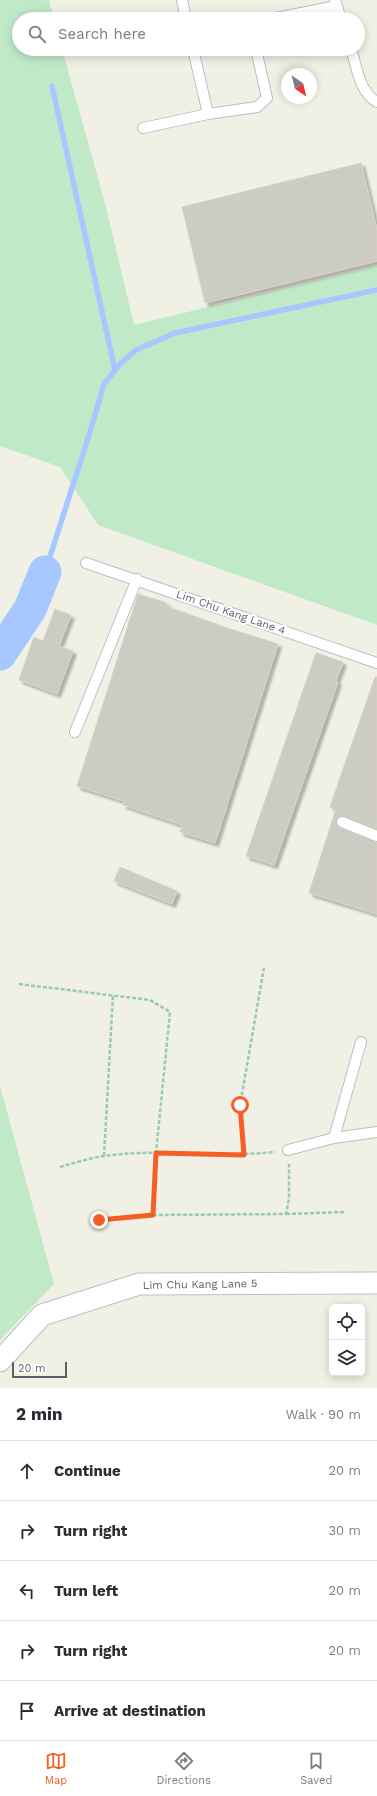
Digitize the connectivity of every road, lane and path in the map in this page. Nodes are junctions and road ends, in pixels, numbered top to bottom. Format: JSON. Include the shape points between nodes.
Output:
{"nodes":[{"id":1,"x":182,"y":0,"type":"edge"},
{"id":2,"x":336,"y":3,"type":"edge"},
{"id":3,"x":185,"y":12,"type":"edge"},
{"id":4,"x":299,"y":12,"type":"edge"},
{"id":5,"x":195,"y":56,"type":"edge"},
{"id":6,"x":258,"y":56,"type":"edge"},
{"id":7,"x":353,"y":56,"type":"edge"},
{"id":8,"x":377,"y":102,"type":"edge"},
{"id":9,"x":208,"y":114,"type":"junction"},
{"id":10,"x":143,"y":128,"type":"dead end"},
{"id":11,"x":86,"y":562,"type":"dead end"},
{"id":12,"x":137,"y":580,"type":"junction"},
{"id":13,"x":377,"y":663,"type":"edge"},
{"id":14,"x":75,"y":732,"type":"dead end"},
{"id":15,"x":342,"y":822,"type":"dead end"},
{"id":16,"x":377,"y":836,"type":"edge"},
{"id":17,"x":264,"y":968,"type":"dead end"},
{"id":18,"x":19,"y":984,"type":"dead end"},
{"id":19,"x":113,"y":996,"type":"junction"},
{"id":20,"x":361,"y":1042,"type":"dead end"},
{"id":21,"x":377,"y":1132,"type":"edge"},
{"id":22,"x":334,"y":1138,"type":"junction"},
{"id":23,"x":288,"y":1150,"type":"junction"},
{"id":24,"x":156,"y":1153,"type":"junction"},
{"id":25,"x":244,"y":1155,"type":"junction"},
{"id":26,"x":104,"y":1156,"type":"junction"},
{"id":27,"x":60,"y":1167,"type":"dead end"},
{"id":28,"x":345,"y":1212,"type":"dead end"},
{"id":29,"x":286,"y":1214,"type":"junction"},
{"id":30,"x":153,"y":1215,"type":"junction"},
{"id":31,"x":99,"y":1220,"type":"dead end"},
{"id":32,"x":377,"y":1283,"type":"edge"},
{"id":33,"x":0,"y":1361,"type":"edge"}],
"edges":[{"from":1,"to":3,"type":"lane"},
{"from":2,"to":4,"type":"lane"},
{"from":5,"to":9,"type":"lane"},
{"from":6,"to":9,"type":"lane","via":[[267,98],[257,107]]},
{"from":7,"to":8,"type":"lane","via":[[363,88]]},
{"from":9,"to":10,"type":"lane"},
{"from":11,"to":12,"type":"lane","name":"Lim Chu Kang Lane 4"},
{"from":12,"to":13,"type":"lane","name":"Lim Chu Kang Lane 4"},
{"from":12,"to":14,"type":"lane"},
{"from":15,"to":16,"type":"lane"},
{"from":17,"to":25,"type":"path","via":[[240,1105]]},
{"from":18,"to":19,"type":"path"},
{"from":19,"to":24,"type":"path","via":[[150,1000],[170,1012]]},
{"from":19,"to":26,"type":"path"},
{"from":20,"to":22,"type":"lane"},
{"from":21,"to":22,"type":"lane"},
{"from":22,"to":23,"type":"lane"},
{"from":23,"to":25,"type":"path"},
{"from":23,"to":29,"type":"path","via":[[289,1198]]},
{"from":24,"to":25,"type":"path"},
{"from":24,"to":26,"type":"path"},
{"from":24,"to":30,"type":"path"},
{"from":26,"to":27,"type":"path"},
{"from":28,"to":29,"type":"path"},
{"from":29,"to":30,"type":"path"},
{"from":30,"to":31,"type":"path"},
{"from":32,"to":33,"type":"street","name":"Lim Chu Kang Lane 5","via":[[140,1284],[42,1315]]}]}
